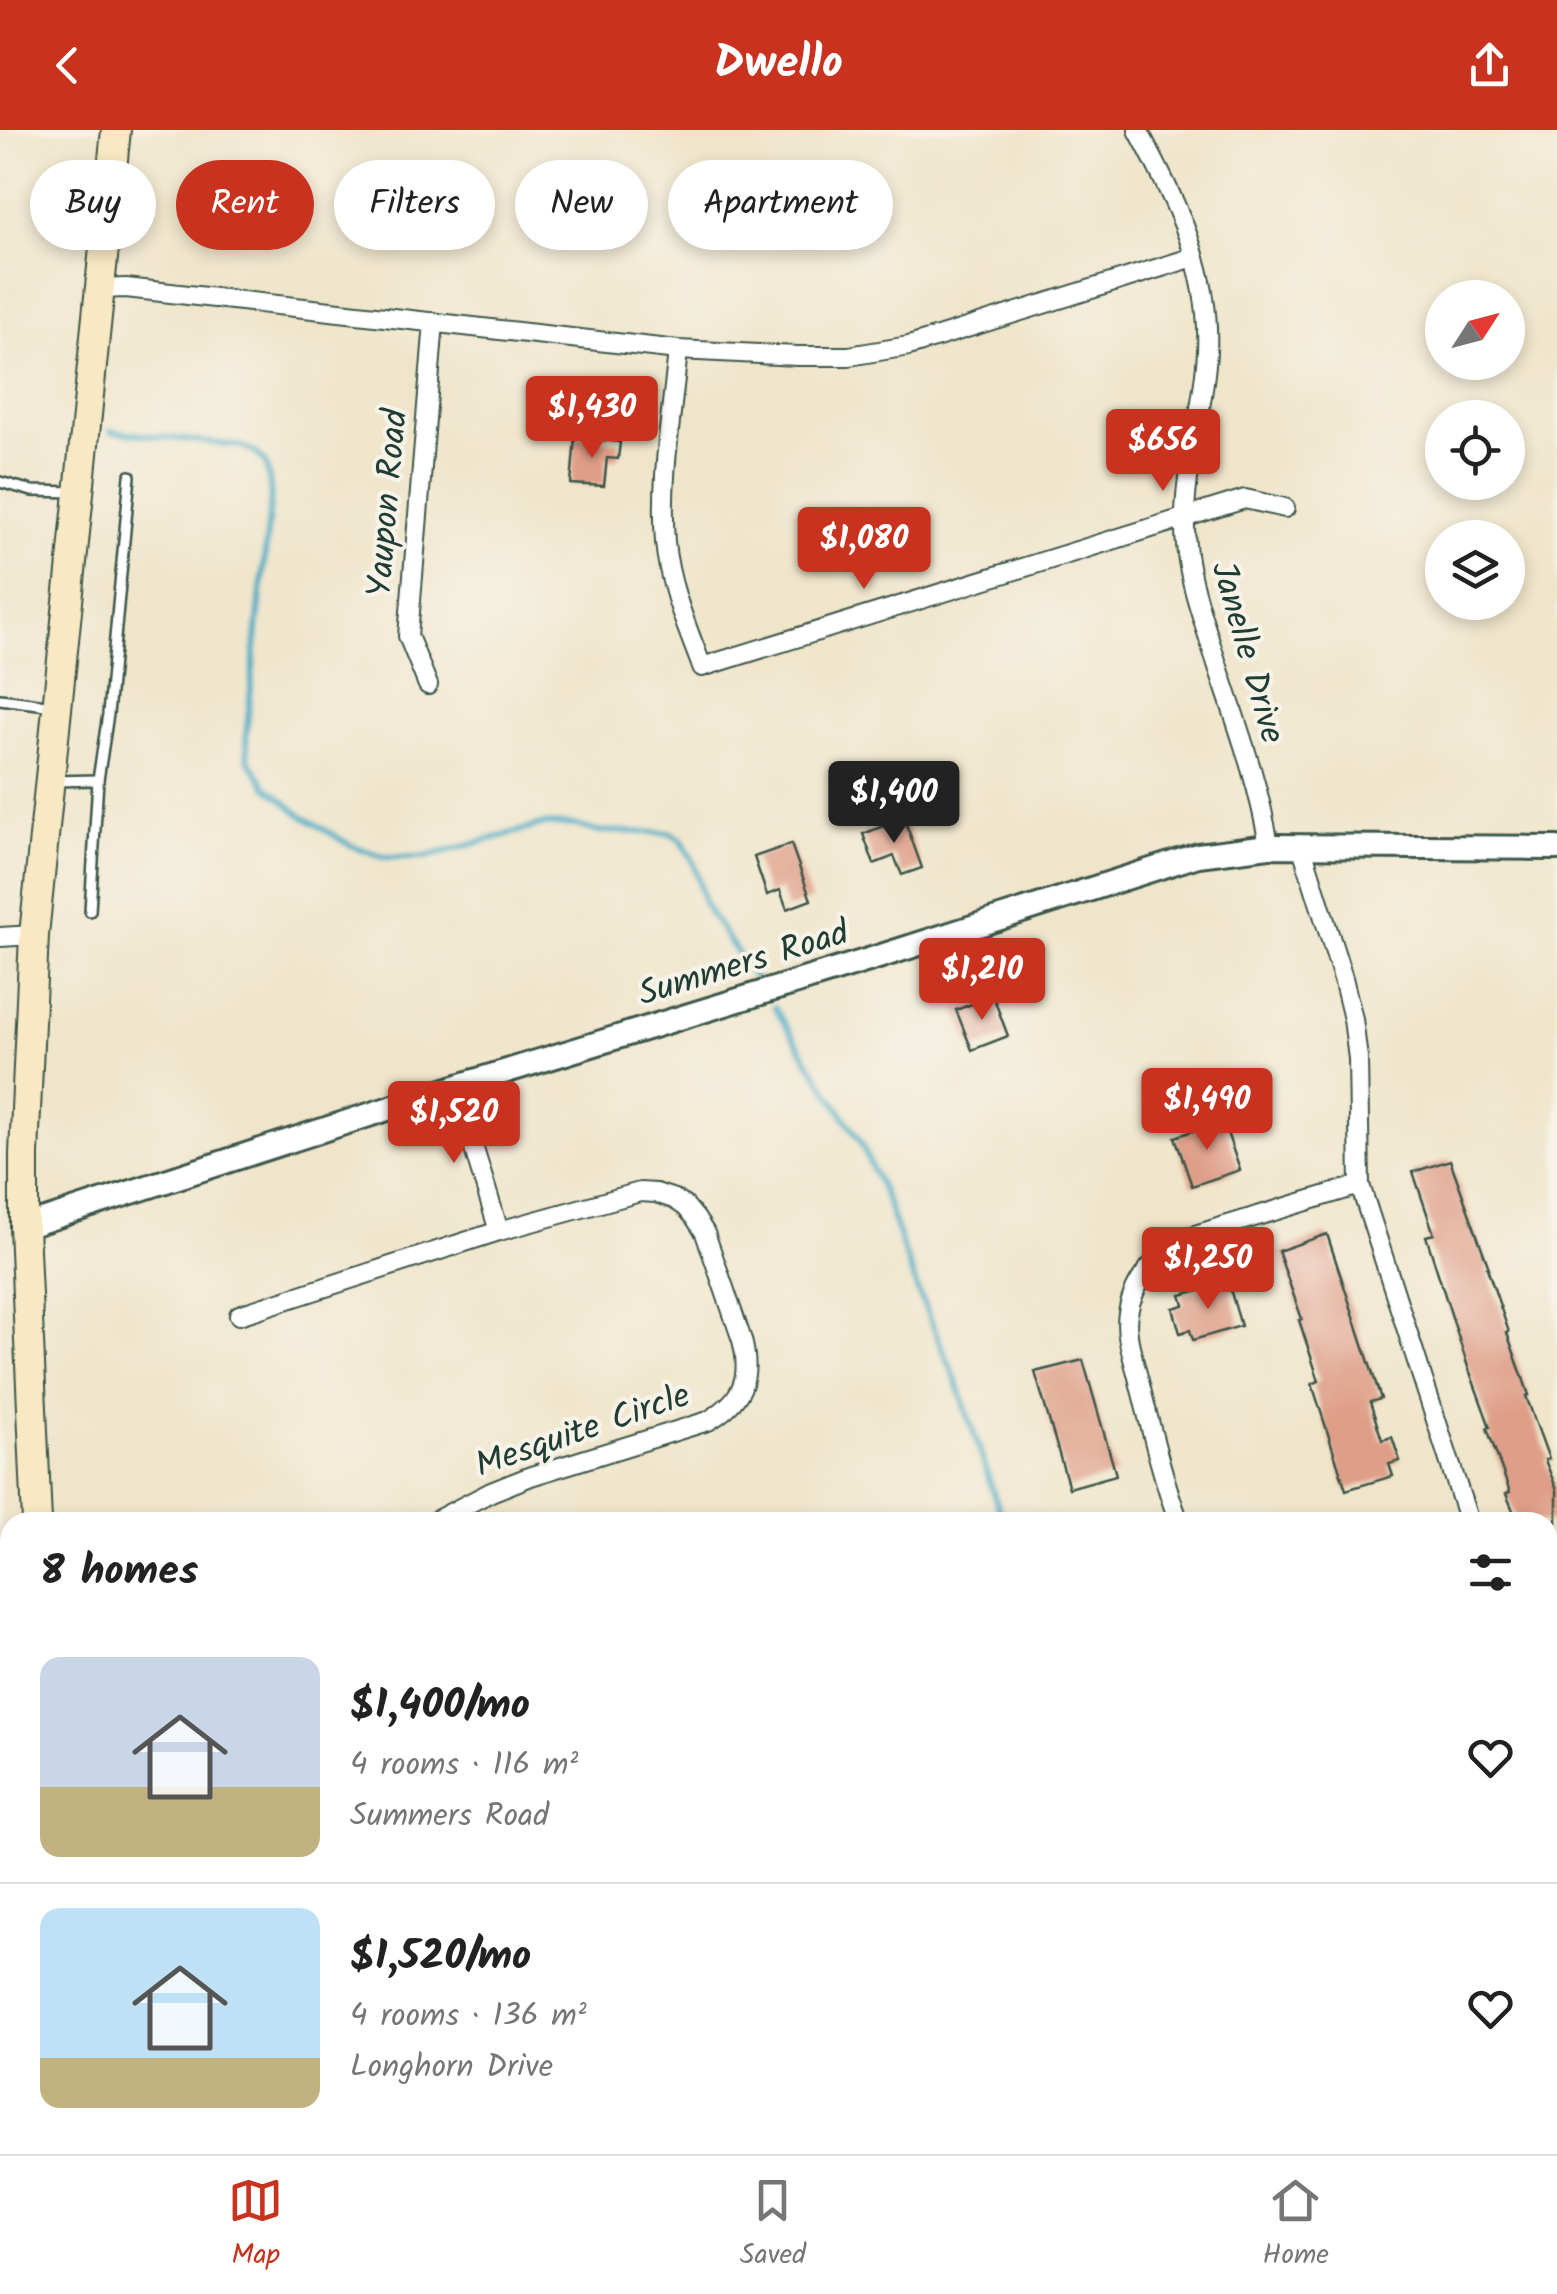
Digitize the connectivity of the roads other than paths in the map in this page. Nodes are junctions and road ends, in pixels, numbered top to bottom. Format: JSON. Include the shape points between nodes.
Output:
{"nodes":[{"id":1,"x":116,"y":130,"type":"edge"},
{"id":2,"x":1138,"y":130,"type":"edge"},
{"id":3,"x":1194,"y":257,"type":"junction"},
{"id":4,"x":100,"y":288,"type":"junction"},
{"id":5,"x":434,"y":322,"type":"junction"},
{"id":6,"x":678,"y":350,"type":"junction"},
{"id":7,"x":130,"y":476,"type":"dead end"},
{"id":8,"x":0,"y":482,"type":"edge"},
{"id":9,"x":79,"y":492,"type":"junction"},
{"id":10,"x":1285,"y":508,"type":"dead end"},
{"id":11,"x":1185,"y":517,"type":"junction"},
{"id":12,"x":428,"y":685,"type":"dead end"},
{"id":13,"x":0,"y":699,"type":"edge"},
{"id":14,"x":57,"y":707,"type":"junction"},
{"id":15,"x":98,"y":780,"type":"junction"},
{"id":16,"x":50,"y":781,"type":"junction"},
{"id":17,"x":1301,"y":845,"type":"junction"},
{"id":18,"x":1269,"y":846,"type":"junction"},
{"id":19,"x":1557,"y":848,"type":"edge"},
{"id":20,"x":90,"y":911,"type":"dead end"},
{"id":21,"x":34,"y":934,"type":"junction"},
{"id":22,"x":0,"y":936,"type":"edge"},
{"id":23,"x":455,"y":1087,"type":"junction"},
{"id":24,"x":1360,"y":1185,"type":"junction"},
{"id":25,"x":24,"y":1227,"type":"junction"},
{"id":26,"x":499,"y":1232,"type":"junction"},
{"id":27,"x":240,"y":1316,"type":"dead end"},
{"id":28,"x":37,"y":1512,"type":"edge"},
{"id":29,"x":452,"y":1512,"type":"edge"},
{"id":30,"x":1175,"y":1512,"type":"edge"},
{"id":31,"x":1466,"y":1512,"type":"edge"}],
"edges":[{"from":1,"to":4,"type":"main road"},
{"from":2,"to":3,"type":"street","name":"Janelle Drive","via":[[1185,224]]},
{"from":3,"to":6,"type":"street","via":[[894,348],[849,356]]},
{"from":3,"to":11,"type":"street","name":"Janelle Drive","via":[[1206,303],[1207,352]]},
{"from":4,"to":5,"type":"street"},
{"from":4,"to":9,"type":"main road"},
{"from":5,"to":6,"type":"street"},
{"from":5,"to":12,"type":"street","name":"Yaupon Road","via":[[408,636]]},
{"from":6,"to":11,"type":"street","via":[[665,544],[702,667]]},
{"from":7,"to":15,"type":"lane"},
{"from":8,"to":9,"type":"lane"},
{"from":9,"to":14,"type":"main road"},
{"from":10,"to":11,"type":"street","via":[[1244,499]]},
{"from":11,"to":18,"type":"street","name":"Janelle Drive","via":[[1199,607]]},
{"from":13,"to":14,"type":"lane"},
{"from":14,"to":16,"type":"main road"},
{"from":15,"to":16,"type":"lane"},
{"from":15,"to":20,"type":"lane"},
{"from":16,"to":21,"type":"main road"},
{"from":17,"to":18,"type":"street","name":"Summers Road"},
{"from":17,"to":19,"type":"street","name":"Summers Road"},
{"from":17,"to":24,"type":"street","via":[[1352,1018]]},
{"from":18,"to":23,"type":"street","name":"Summers Road","via":[[1198,855]]},
{"from":21,"to":22,"type":"street"},
{"from":21,"to":25,"type":"main road"},
{"from":23,"to":25,"type":"street","name":"Summers Road"},
{"from":23,"to":26,"type":"street"},
{"from":24,"to":30,"type":"street","via":[[1171,1246],[1134,1292],[1127,1316],[1130,1344]]},
{"from":24,"to":31,"type":"street"},
{"from":25,"to":28,"type":"main road"},
{"from":26,"to":27,"type":"street","name":"Mesquite Circle"},
{"from":26,"to":29,"type":"street","name":"Mesquite Circle","via":[[627,1194],[674,1200],[705,1233],[746,1370],[735,1401],[708,1421],[530,1476]]}]}
